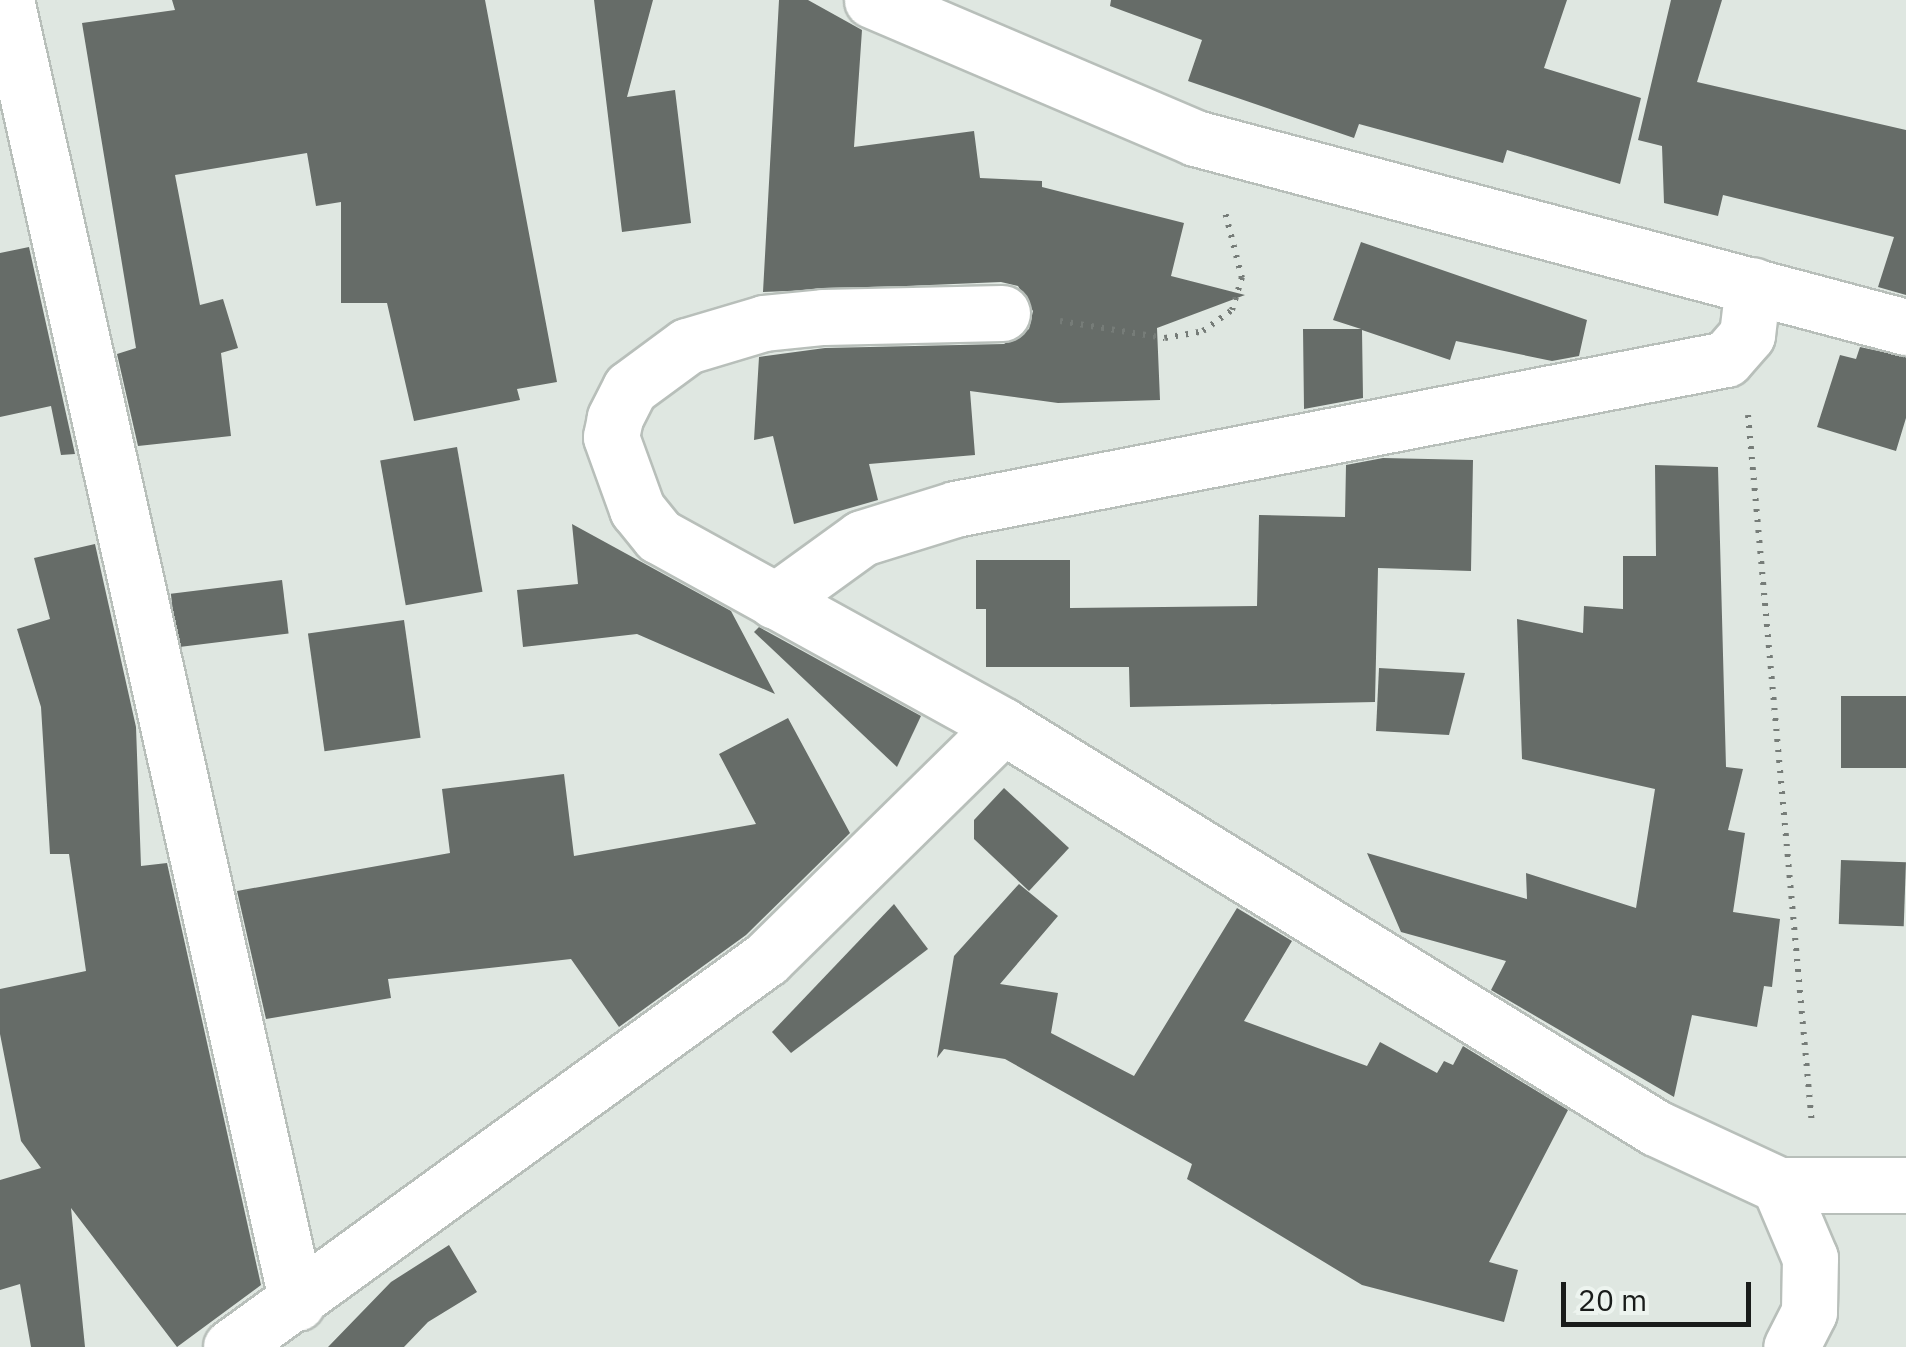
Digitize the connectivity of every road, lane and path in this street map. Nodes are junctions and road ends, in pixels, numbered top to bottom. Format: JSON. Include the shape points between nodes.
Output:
{"nodes":[{"id":1,"x":6,"y":0,"type":"edge"},
{"id":2,"x":872,"y":0,"type":"edge"},
{"id":3,"x":1237,"y":240,"type":"dead end"},
{"id":4,"x":1753,"y":285,"type":"junction"},
{"id":5,"x":1002,"y":312,"type":"joint"},
{"id":6,"x":1906,"y":327,"type":"edge"},
{"id":7,"x":1742,"y":348,"type":"junction"},
{"id":8,"x":775,"y":601,"type":"junction"},
{"id":9,"x":1003,"y":726,"type":"junction"},
{"id":10,"x":1798,"y":1183,"type":"junction"},
{"id":11,"x":1906,"y":1185,"type":"edge"},
{"id":12,"x":298,"y":1303,"type":"junction"},
{"id":13,"x":231,"y":1347,"type":"edge"},
{"id":14,"x":1791,"y":1347,"type":"edge"}],
"edges":[{"from":1,"to":12,"type":"street"},
{"from":2,"to":4,"type":"street","via":[[1194,138]]},
{"from":3,"to":5,"type":"path","via":[[1242,278],[1232,310],[1203,332],[1165,338]]},
{"from":4,"to":6,"type":"street"},
{"from":4,"to":7,"type":"street"},
{"from":5,"to":8,"type":"street","via":[[764,323],[687,346],[630,388],[611,437],[637,508],[658,536]]},
{"from":7,"to":8,"type":"street","via":[[1706,365],[955,508],[862,538]]},
{"from":7,"to":10,"type":"path"},
{"from":8,"to":9,"type":"street"},
{"from":9,"to":10,"type":"street","via":[[1656,1128]]},
{"from":9,"to":12,"type":"street","via":[[766,958]]},
{"from":10,"to":11,"type":"street"},
{"from":10,"to":14,"type":"street","via":[[1810,1258],[1809,1312]]},
{"from":12,"to":13,"type":"street"}]}
